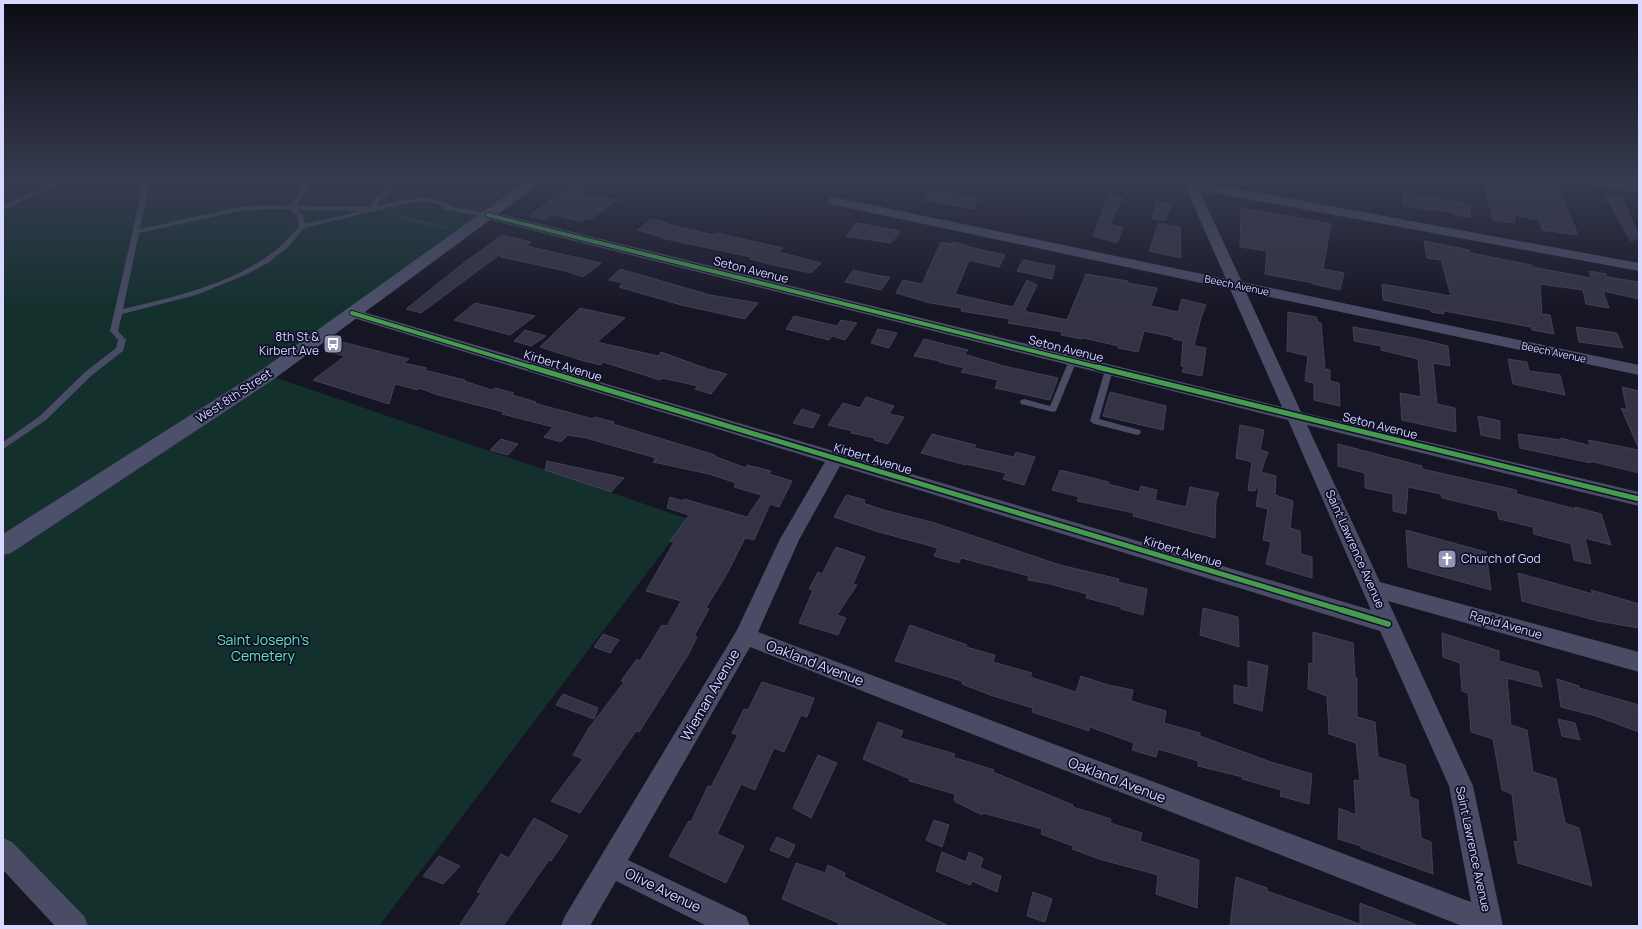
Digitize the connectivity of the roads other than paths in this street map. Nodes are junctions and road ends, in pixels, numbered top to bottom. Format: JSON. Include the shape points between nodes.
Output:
{"nodes":[{"id":1,"x":137,"y":224,"type":"edge"},
{"id":2,"x":170,"y":224,"type":"edge"},
{"id":3,"x":312,"y":224,"type":"edge"},
{"id":4,"x":476,"y":224,"type":"edge"},
{"id":5,"x":526,"y":224,"type":"edge"},
{"id":6,"x":947,"y":224,"type":"edge"},
{"id":7,"x":1208,"y":224,"type":"edge"},
{"id":8,"x":1411,"y":224,"type":"edge"},
{"id":9,"x":302,"y":227,"type":"joint"},
{"id":10,"x":136,"y":232,"type":"junction"},
{"id":11,"x":1639,"y":267,"type":"edge"},
{"id":12,"x":1235,"y":284,"type":"junction"},
{"id":13,"x":119,"y":312,"type":"junction"},
{"id":14,"x":352,"y":313,"type":"junction"},
{"id":15,"x":1072,"y":360,"type":"junction"},
{"id":16,"x":1109,"y":370,"type":"junction"},
{"id":17,"x":1639,"y":370,"type":"edge"},
{"id":18,"x":1024,"y":402,"type":"dead end"},
{"id":19,"x":1295,"y":416,"type":"junction"},
{"id":20,"x":1137,"y":432,"type":"dead end"},
{"id":21,"x":3,"y":446,"type":"edge"},
{"id":22,"x":835,"y":459,"type":"junction"},
{"id":23,"x":1639,"y":499,"type":"edge"},
{"id":24,"x":3,"y":546,"type":"edge"},
{"id":25,"x":1372,"y":588,"type":"junction"},
{"id":26,"x":1388,"y":624,"type":"junction"},
{"id":27,"x":745,"y":636,"type":"junction"},
{"id":28,"x":1639,"y":662,"type":"edge"},
{"id":29,"x":3,"y":851,"type":"edge"},
{"id":30,"x":611,"y":865,"type":"junction"},
{"id":31,"x":1489,"y":925,"type":"edge"},
{"id":32,"x":74,"y":926,"type":"edge"},
{"id":33,"x":575,"y":926,"type":"edge"},
{"id":34,"x":736,"y":926,"type":"edge"}],
"edges":[{"from":1,"to":10,"type":"lane"},
{"from":2,"to":10,"type":"lane"},
{"from":3,"to":9,"type":"lane"},
{"from":4,"to":14,"type":"street","name":"West 8th Street"},
{"from":5,"to":15,"type":"street","name":"Seton Avenue"},
{"from":6,"to":12,"type":"street","name":"Beech Avenue"},
{"from":7,"to":12,"type":"street","name":"Saint Lawrence Avenue"},
{"from":8,"to":11,"type":"street"},
{"from":9,"to":13,"type":"lane","via":[[292,241],[269,259],[228,281],[189,296]]},
{"from":10,"to":13,"type":"lane"},
{"from":12,"to":17,"type":"street","name":"Beech Avenue"},
{"from":12,"to":19,"type":"street","name":"Saint Lawrence Avenue"},
{"from":13,"to":21,"type":"lane","via":[[114,331],[122,340],[120,349],[88,374],[43,418]]},
{"from":14,"to":22,"type":"street","name":"Kirbert Avenue"},
{"from":14,"to":24,"type":"street","name":"West 8th Street","via":[[267,375]]},
{"from":15,"to":16,"type":"street","name":"Seton Avenue"},
{"from":15,"to":18,"type":"lane","via":[[1053,409]]},
{"from":16,"to":19,"type":"street","name":"Seton Avenue"},
{"from":16,"to":20,"type":"lane","via":[[1094,421]]},
{"from":19,"to":23,"type":"street","name":"Seton Avenue"},
{"from":19,"to":25,"type":"street","name":"Saint Lawrence Avenue"},
{"from":22,"to":26,"type":"street","name":"Kirbert Avenue"},
{"from":22,"to":27,"type":"street","name":"Wieman Avenue","via":[[792,534]]},
{"from":25,"to":26,"type":"street","name":"Saint Lawrence Avenue"},
{"from":25,"to":28,"type":"street","name":"Rapid Avenue"},
{"from":26,"to":31,"type":"street","name":"Saint Lawrence Avenue","via":[[1461,786]]},
{"from":27,"to":30,"type":"street","name":"Wieman Avenue"},
{"from":27,"to":31,"type":"street","name":"Oakland Avenue"},
{"from":29,"to":32,"type":"street"},
{"from":30,"to":33,"type":"street","name":"Wieman Avenue"},
{"from":30,"to":34,"type":"street","name":"Olive Avenue"}]}
